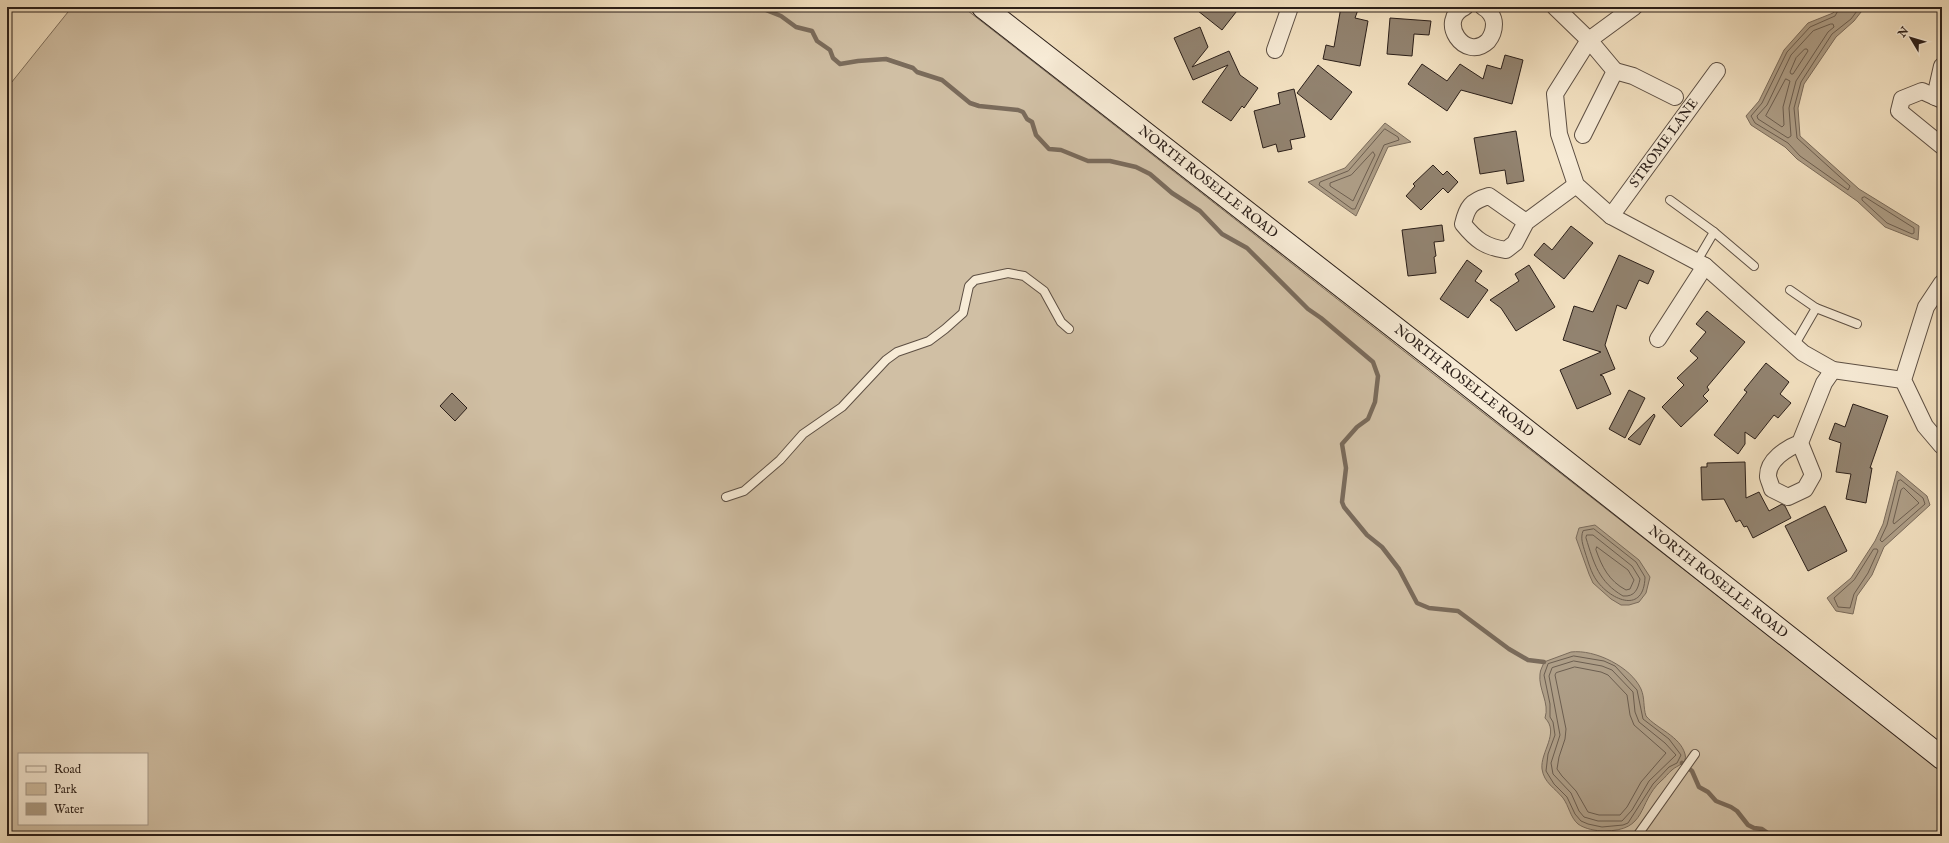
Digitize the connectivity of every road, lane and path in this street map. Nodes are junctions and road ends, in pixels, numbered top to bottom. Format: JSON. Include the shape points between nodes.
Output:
{"nodes":[{"id":1,"x":983,"y":7,"type":"edge"},
{"id":2,"x":1290,"y":7,"type":"edge"},
{"id":3,"x":1465,"y":7,"type":"edge"},
{"id":4,"x":1483,"y":7,"type":"edge"},
{"id":5,"x":1555,"y":7,"type":"edge"},
{"id":6,"x":1634,"y":7,"type":"edge"},
{"id":7,"x":1590,"y":40,"type":"junction"},
{"id":8,"x":1275,"y":50,"type":"dead end"},
{"id":9,"x":1942,"y":66,"type":"edge"},
{"id":10,"x":1718,"y":71,"type":"dead end"},
{"id":11,"x":1615,"y":72,"type":"junction"},
{"id":12,"x":1675,"y":97,"type":"dead end"},
{"id":13,"x":1939,"y":98,"type":"edge"},
{"id":14,"x":1583,"y":135,"type":"dead end"},
{"id":15,"x":1942,"y":146,"type":"edge"},
{"id":16,"x":1576,"y":185,"type":"junction"},
{"id":17,"x":1670,"y":200,"type":"dead end"},
{"id":18,"x":1611,"y":216,"type":"junction"},
{"id":19,"x":1526,"y":222,"type":"dead end"},
{"id":20,"x":1714,"y":232,"type":"junction"},
{"id":21,"x":1701,"y":264,"type":"junction"},
{"id":22,"x":1754,"y":266,"type":"dead end"},
{"id":23,"x":1942,"y":282,"type":"edge"},
{"id":24,"x":1790,"y":290,"type":"dead end"},
{"id":25,"x":1816,"y":308,"type":"junction"},
{"id":26,"x":1856,"y":324,"type":"dead end"},
{"id":27,"x":1069,"y":329,"type":"dead end"},
{"id":28,"x":1658,"y":339,"type":"dead end"},
{"id":29,"x":1794,"y":346,"type":"junction"},
{"id":30,"x":1833,"y":370,"type":"junction"},
{"id":31,"x":1903,"y":380,"type":"junction"},
{"id":32,"x":1800,"y":443,"type":"dead end"},
{"id":33,"x":1942,"y":446,"type":"edge"},
{"id":34,"x":726,"y":497,"type":"dead end"},
{"id":35,"x":1695,"y":754,"type":"dead end"},
{"id":36,"x":1942,"y":758,"type":"edge"},
{"id":37,"x":1638,"y":836,"type":"edge"}],
"edges":[{"from":1,"to":36,"type":"main road","name":"NORTH ROSELLE ROAD"},
{"from":2,"to":8,"type":"street"},
{"from":3,"to":4,"type":"street","via":[[1456,14],[1452,22],[1459,41],[1470,47],[1486,43],[1494,30],[1491,14]]},
{"from":5,"to":7,"type":"street"},
{"from":6,"to":7,"type":"street"},
{"from":7,"to":11,"type":"street"},
{"from":7,"to":16,"type":"street","via":[[1555,94],[1559,134]]},
{"from":9,"to":13,"type":"street"},
{"from":10,"to":18,"type":"street","name":"STROME LANE"},
{"from":11,"to":12,"type":"street","via":[[1633,76]]},
{"from":11,"to":14,"type":"street"},
{"from":13,"to":15,"type":"street","via":[[1922,90],[1902,98],[1899,110]]},
{"from":16,"to":18,"type":"street"},
{"from":16,"to":19,"type":"street"},
{"from":17,"to":20,"type":"lane"},
{"from":18,"to":21,"type":"street"},
{"from":20,"to":21,"type":"lane"},
{"from":20,"to":22,"type":"lane"},
{"from":21,"to":28,"type":"street"},
{"from":21,"to":29,"type":"street"},
{"from":23,"to":31,"type":"street","via":[[1926,307]]},
{"from":24,"to":25,"type":"lane"},
{"from":25,"to":26,"type":"lane"},
{"from":25,"to":29,"type":"lane"},
{"from":27,"to":34,"type":"lane","via":[[1061,322],[1044,291],[1024,276],[1008,273],[975,280],[969,286],[965,310],[945,329],[929,341],[897,352],[886,360],[842,407],[803,434],[780,460],[744,491]]},
{"from":29,"to":30,"type":"street"},
{"from":30,"to":31,"type":"street"},
{"from":30,"to":32,"type":"street","via":[[1824,383]]},
{"from":31,"to":33,"type":"street","via":[[1925,426]]},
{"from":35,"to":37,"type":"lane"}]}
